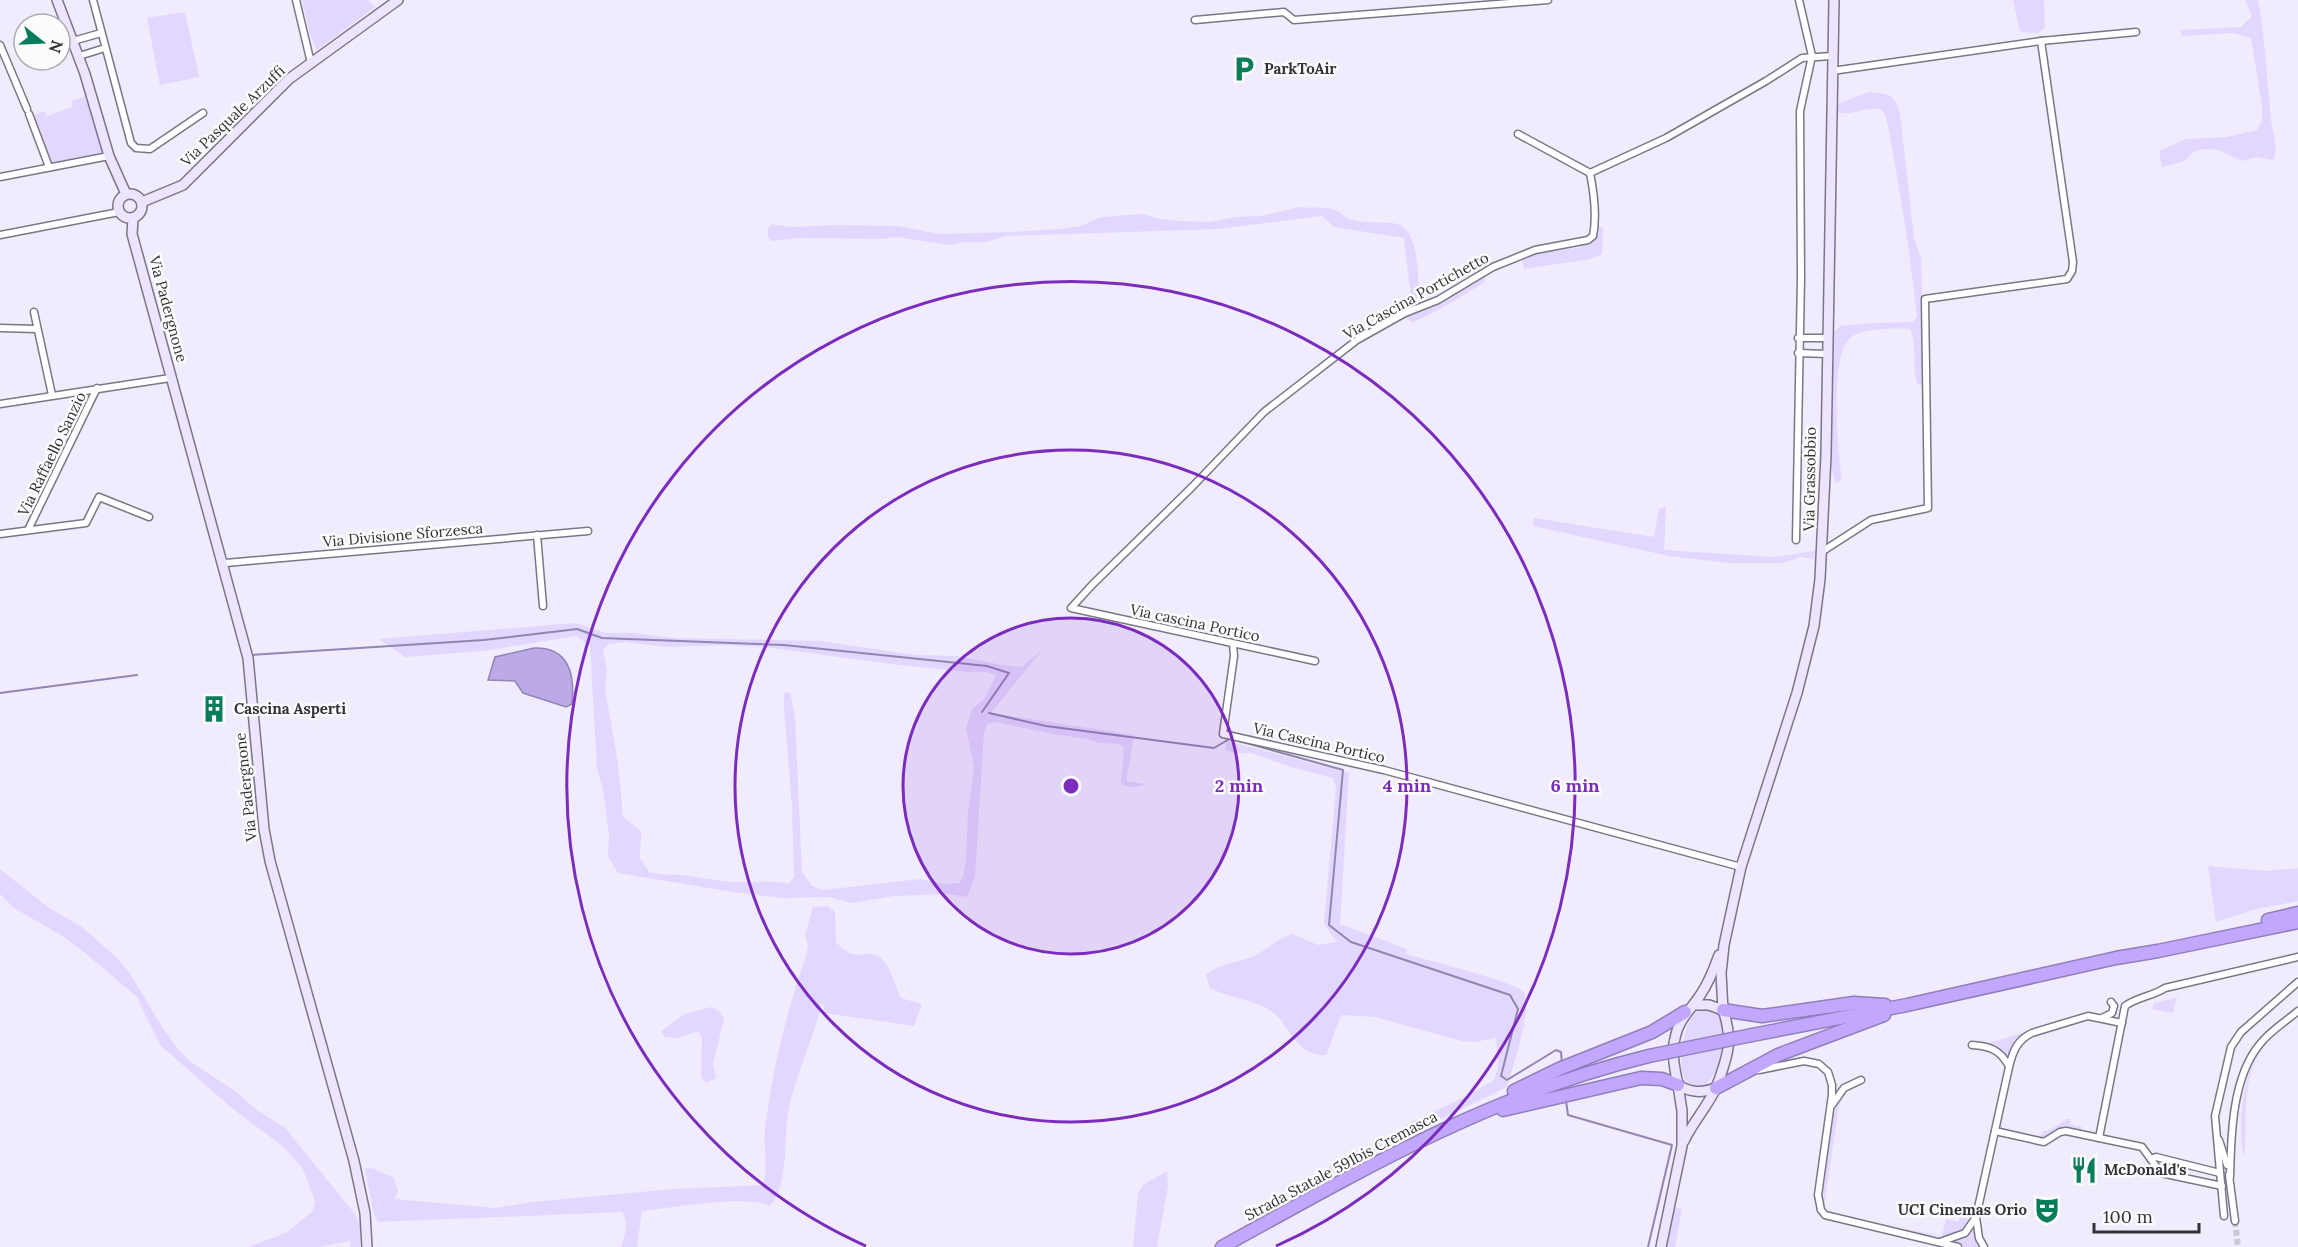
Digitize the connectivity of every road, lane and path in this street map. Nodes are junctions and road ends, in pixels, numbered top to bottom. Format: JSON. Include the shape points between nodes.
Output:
{"nodes":[{"id":1,"x":57,"y":0,"type":"edge"},
{"id":2,"x":93,"y":0,"type":"edge"},
{"id":3,"x":296,"y":0,"type":"edge"},
{"id":4,"x":398,"y":0,"type":"edge"},
{"id":5,"x":1548,"y":0,"type":"edge"},
{"id":6,"x":1799,"y":0,"type":"edge"},
{"id":7,"x":1834,"y":0,"type":"edge"},
{"id":8,"x":1196,"y":20,"type":"dead end"},
{"id":9,"x":2136,"y":32,"type":"dead end"},
{"id":10,"x":101,"y":33,"type":"junction"},
{"id":11,"x":73,"y":41,"type":"junction"},
{"id":12,"x":2041,"y":41,"type":"junction"},
{"id":13,"x":0,"y":45,"type":"edge"},
{"id":14,"x":105,"y":48,"type":"junction"},
{"id":15,"x":79,"y":56,"type":"junction"},
{"id":16,"x":1812,"y":56,"type":"junction"},
{"id":17,"x":1832,"y":56,"type":"junction"},
{"id":18,"x":311,"y":63,"type":"junction"},
{"id":19,"x":1832,"y":71,"type":"junction"},
{"id":20,"x":203,"y":112,"type":"dead end"},
{"id":21,"x":1518,"y":134,"type":"dead end"},
{"id":22,"x":109,"y":156,"type":"junction"},
{"id":23,"x":49,"y":167,"type":"junction"},
{"id":24,"x":1590,"y":173,"type":"junction"},
{"id":25,"x":0,"y":177,"type":"edge"},
{"id":26,"x":126,"y":195,"type":"junction"},
{"id":27,"x":142,"y":202,"type":"junction"},
{"id":28,"x":119,"y":212,"type":"junction"},
{"id":29,"x":133,"y":219,"type":"junction"},
{"id":30,"x":0,"y":235,"type":"edge"},
{"id":31,"x":34,"y":312,"type":"dead end"},
{"id":32,"x":0,"y":328,"type":"edge"},
{"id":33,"x":37,"y":329,"type":"junction"},
{"id":34,"x":1798,"y":338,"type":"junction"},
{"id":35,"x":1827,"y":338,"type":"junction"},
{"id":36,"x":1798,"y":353,"type":"junction"},
{"id":37,"x":1827,"y":354,"type":"junction"},
{"id":38,"x":170,"y":378,"type":"junction"},
{"id":39,"x":97,"y":388,"type":"junction"},
{"id":40,"x":52,"y":395,"type":"junction"},
{"id":41,"x":0,"y":404,"type":"edge"},
{"id":42,"x":149,"y":517,"type":"dead end"},
{"id":43,"x":28,"y":530,"type":"junction"},
{"id":44,"x":588,"y":531,"type":"dead end"},
{"id":45,"x":0,"y":534,"type":"edge"},
{"id":46,"x":537,"y":536,"type":"junction"},
{"id":47,"x":1796,"y":540,"type":"dead end"},
{"id":48,"x":1823,"y":551,"type":"junction"},
{"id":49,"x":221,"y":560,"type":"junction"},
{"id":50,"x":543,"y":606,"type":"dead end"},
{"id":51,"x":1071,"y":608,"type":"joint"},
{"id":52,"x":1233,"y":644,"type":"junction"},
{"id":53,"x":1315,"y":662,"type":"dead end"},
{"id":54,"x":1740,"y":867,"type":"junction"},
{"id":55,"x":2298,"y":913,"type":"edge"},
{"id":56,"x":2298,"y":922,"type":"edge"},
{"id":57,"x":1724,"y":945,"type":"junction"},
{"id":58,"x":2298,"y":957,"type":"edge"},
{"id":59,"x":2116,"y":958,"type":"junction"},
{"id":60,"x":2298,"y":981,"type":"edge"},
{"id":61,"x":2111,"y":1002,"type":"dead end"},
{"id":62,"x":1907,"y":1005,"type":"junction"},
{"id":63,"x":1690,"y":1008,"type":"junction"},
{"id":64,"x":1723,"y":1010,"type":"junction"},
{"id":65,"x":2298,"y":1011,"type":"edge"},
{"id":66,"x":2098,"y":1018,"type":"junction"},
{"id":67,"x":2122,"y":1023,"type":"junction"},
{"id":68,"x":1972,"y":1045,"type":"dead end"},
{"id":69,"x":2009,"y":1066,"type":"junction"},
{"id":70,"x":1747,"y":1072,"type":"junction"},
{"id":71,"x":1861,"y":1080,"type":"dead end"},
{"id":72,"x":1678,"y":1085,"type":"junction"},
{"id":73,"x":1716,"y":1088,"type":"junction"},
{"id":74,"x":1829,"y":1110,"type":"junction"},
{"id":75,"x":1467,"y":1119,"type":"junction"},
{"id":76,"x":1995,"y":1131,"type":"junction"},
{"id":77,"x":2217,"y":1134,"type":"junction"},
{"id":78,"x":2098,"y":1138,"type":"junction"},
{"id":79,"x":1682,"y":1146,"type":"junction"},
{"id":80,"x":2151,"y":1159,"type":"junction"},
{"id":81,"x":2220,"y":1173,"type":"junction"},
{"id":82,"x":2230,"y":1177,"type":"junction"},
{"id":83,"x":2222,"y":1186,"type":"junction"},
{"id":84,"x":2224,"y":1216,"type":"dead end"},
{"id":85,"x":1976,"y":1217,"type":"junction"},
{"id":86,"x":2235,"y":1221,"type":"tunnel mouth"},
{"id":87,"x":1939,"y":1242,"type":"junction"},
{"id":88,"x":367,"y":1247,"type":"edge"},
{"id":89,"x":1222,"y":1247,"type":"edge"},
{"id":90,"x":1661,"y":1247,"type":"edge"},
{"id":91,"x":1958,"y":1247,"type":"edge"},
{"id":92,"x":1984,"y":1247,"type":"edge"}],
"edges":[{"from":1,"to":11,"type":"street"},
{"from":2,"to":10,"type":"street"},
{"from":3,"to":18,"type":"street"},
{"from":4,"to":18,"type":"street","name":"Via Pasquale Arzuffi"},
{"from":5,"to":8,"type":"street","via":[[1294,20],[1284,12]]},
{"from":6,"to":16,"type":"street"},
{"from":7,"to":17,"type":"street","name":"Via Grassobbio"},
{"from":9,"to":12,"type":"street"},
{"from":10,"to":11,"type":"street"},
{"from":10,"to":14,"type":"street"},
{"from":11,"to":15,"type":"street"},
{"from":12,"to":19,"type":"street"},
{"from":12,"to":48,"type":"street","via":[[2072,271],[2067,279],[1925,299],[1928,508],[1871,520]]},
{"from":13,"to":23,"type":"street"},
{"from":14,"to":15,"type":"street"},
{"from":14,"to":20,"type":"street","via":[[128,138],[136,148],[150,149]]},
{"from":15,"to":22,"type":"street"},
{"from":16,"to":17,"type":"street"},
{"from":16,"to":24,"type":"street","via":[[1802,58],[1665,138]]},
{"from":16,"to":34,"type":"street","via":[[1800,111]]},
{"from":17,"to":19,"type":"street","name":"Via Grassobbio"},
{"from":18,"to":27,"type":"street","name":"Via Pasquale Arzuffi","via":[[289,79],[183,185]]},
{"from":19,"to":35,"type":"street","name":"Via Grassobbio"},
{"from":21,"to":24,"type":"street"},
{"from":22,"to":23,"type":"street"},
{"from":22,"to":26,"type":"street"},
{"from":23,"to":25,"type":"street"},
{"from":24,"to":51,"type":"street","name":"Via Cascina Portichetto","via":[[1594,193],[1593,236],[1535,249],[1493,267],[1438,300],[1357,340],[1264,412]]},
{"from":26,"to":27,"type":"street","via":[[133,194]]},
{"from":26,"to":28,"type":"street","via":[[119,202]]},
{"from":27,"to":29,"type":"street","via":[[141,213]]},
{"from":28,"to":29,"type":"street"},
{"from":28,"to":30,"type":"street"},
{"from":29,"to":38,"type":"street","name":"Via Padergnone","via":[[132,234]]},
{"from":31,"to":33,"type":"street"},
{"from":32,"to":33,"type":"street"},
{"from":33,"to":40,"type":"street"},
{"from":34,"to":35,"type":"street"},
{"from":34,"to":36,"type":"street"},
{"from":35,"to":37,"type":"street","name":"Via Grassobbio"},
{"from":36,"to":37,"type":"street"},
{"from":36,"to":47,"type":"street"},
{"from":37,"to":48,"type":"street","name":"Via Grassobbio"},
{"from":38,"to":39,"type":"street"},
{"from":38,"to":49,"type":"street","name":"Via Padergnone"},
{"from":39,"to":40,"type":"street"},
{"from":39,"to":43,"type":"street","name":"Via Raffaello Sanzio"},
{"from":40,"to":41,"type":"street"},
{"from":42,"to":43,"type":"street","via":[[99,497],[86,523]]},
{"from":43,"to":45,"type":"street"},
{"from":44,"to":46,"type":"street","name":"Via Divisione Sforzesca"},
{"from":46,"to":49,"type":"street","name":"Via Divisione Sforzesca","via":[[226,563]]},
{"from":46,"to":50,"type":"street"},
{"from":48,"to":54,"type":"street","name":"Via Grassobbio","via":[[1810,645]]},
{"from":49,"to":88,"type":"street","name":"Via Padergnone","via":[[248,658],[270,861],[354,1161],[365,1213]]},
{"from":51,"to":52,"type":"street","name":"Via cascina Portico"},
{"from":52,"to":53,"type":"street","name":"Via cascina Portico"},
{"from":52,"to":54,"type":"street","name":"Via Cascina Portico","via":[[1223,734],[1384,770]]},
{"from":54,"to":57,"type":"street","name":"Via Grassobbio"},
{"from":55,"to":59,"type":"highway","via":[[2156,945]]},
{"from":56,"to":59,"type":"highway"},
{"from":57,"to":63,"type":"street","via":[[1711,976]]},
{"from":57,"to":64,"type":"street"},
{"from":58,"to":67,"type":"street","via":[[2165,988],[2154,996],[2128,1003]]},
{"from":59,"to":62,"type":"highway"},
{"from":60,"to":77,"type":"street","via":[[2241,1032],[2231,1047],[2215,1116]]},
{"from":61,"to":66,"type":"street","via":[[2112,1013]]},
{"from":62,"to":64,"type":"highway","via":[[1854,1004],[1762,1016]]},
{"from":62,"to":70,"type":"highway","via":[[1811,1041]]},
{"from":62,"to":75,"type":"highway","name":"Strada Statale 591bis Cremasca","bridge":true,"via":[[1649,1056],[1559,1082]]},
{"from":63,"to":64,"type":"street","via":[[1709,1005]]},
{"from":63,"to":72,"type":"street","via":[[1674,1040]]},
{"from":63,"to":75,"type":"highway","via":[[1652,1032],[1559,1069]]},
{"from":64,"to":73,"type":"street","via":[[1730,1040]]},
{"from":65,"to":82,"type":"street","via":[[2260,1043],[2247,1065],[2233,1120]]},
{"from":66,"to":67,"type":"street"},
{"from":66,"to":69,"type":"street","via":[[2084,1017],[2025,1036],[2014,1049]]},
{"from":67,"to":78,"type":"street"},
{"from":68,"to":69,"type":"street","via":[[1996,1050]]},
{"from":69,"to":76,"type":"street"},
{"from":70,"to":73,"type":"highway"},
{"from":70,"to":74,"type":"street","via":[[1804,1061],[1819,1064],[1828,1072],[1832,1085]]},
{"from":71,"to":74,"type":"street","via":[[1844,1088]]},
{"from":72,"to":73,"type":"street","via":[[1694,1092]]},
{"from":72,"to":75,"type":"highway","via":[[1641,1078]]},
{"from":72,"to":79,"type":"street"},
{"from":73,"to":79,"type":"street"},
{"from":74,"to":87,"type":"street","via":[[1818,1195],[1825,1215]]},
{"from":75,"to":89,"type":"highway","name":"Strada Statale 591bis Cremasca","via":[[1392,1154]]},
{"from":76,"to":78,"type":"street","via":[[2044,1142],[2063,1131]]},
{"from":76,"to":85,"type":"street"},
{"from":77,"to":81,"type":"street"},
{"from":77,"to":82,"type":"street"},
{"from":78,"to":80,"type":"street","via":[[2142,1147]]},
{"from":79,"to":90,"type":"street"},
{"from":80,"to":81,"type":"street"},
{"from":80,"to":83,"type":"street","via":[[2161,1173]]},
{"from":81,"to":83,"type":"street"},
{"from":82,"to":86,"type":"street"},
{"from":83,"to":84,"type":"street"},
{"from":85,"to":87,"type":"street","via":[[1965,1233]]},
{"from":85,"to":92,"type":"street"},
{"from":87,"to":91,"type":"street"}]}
